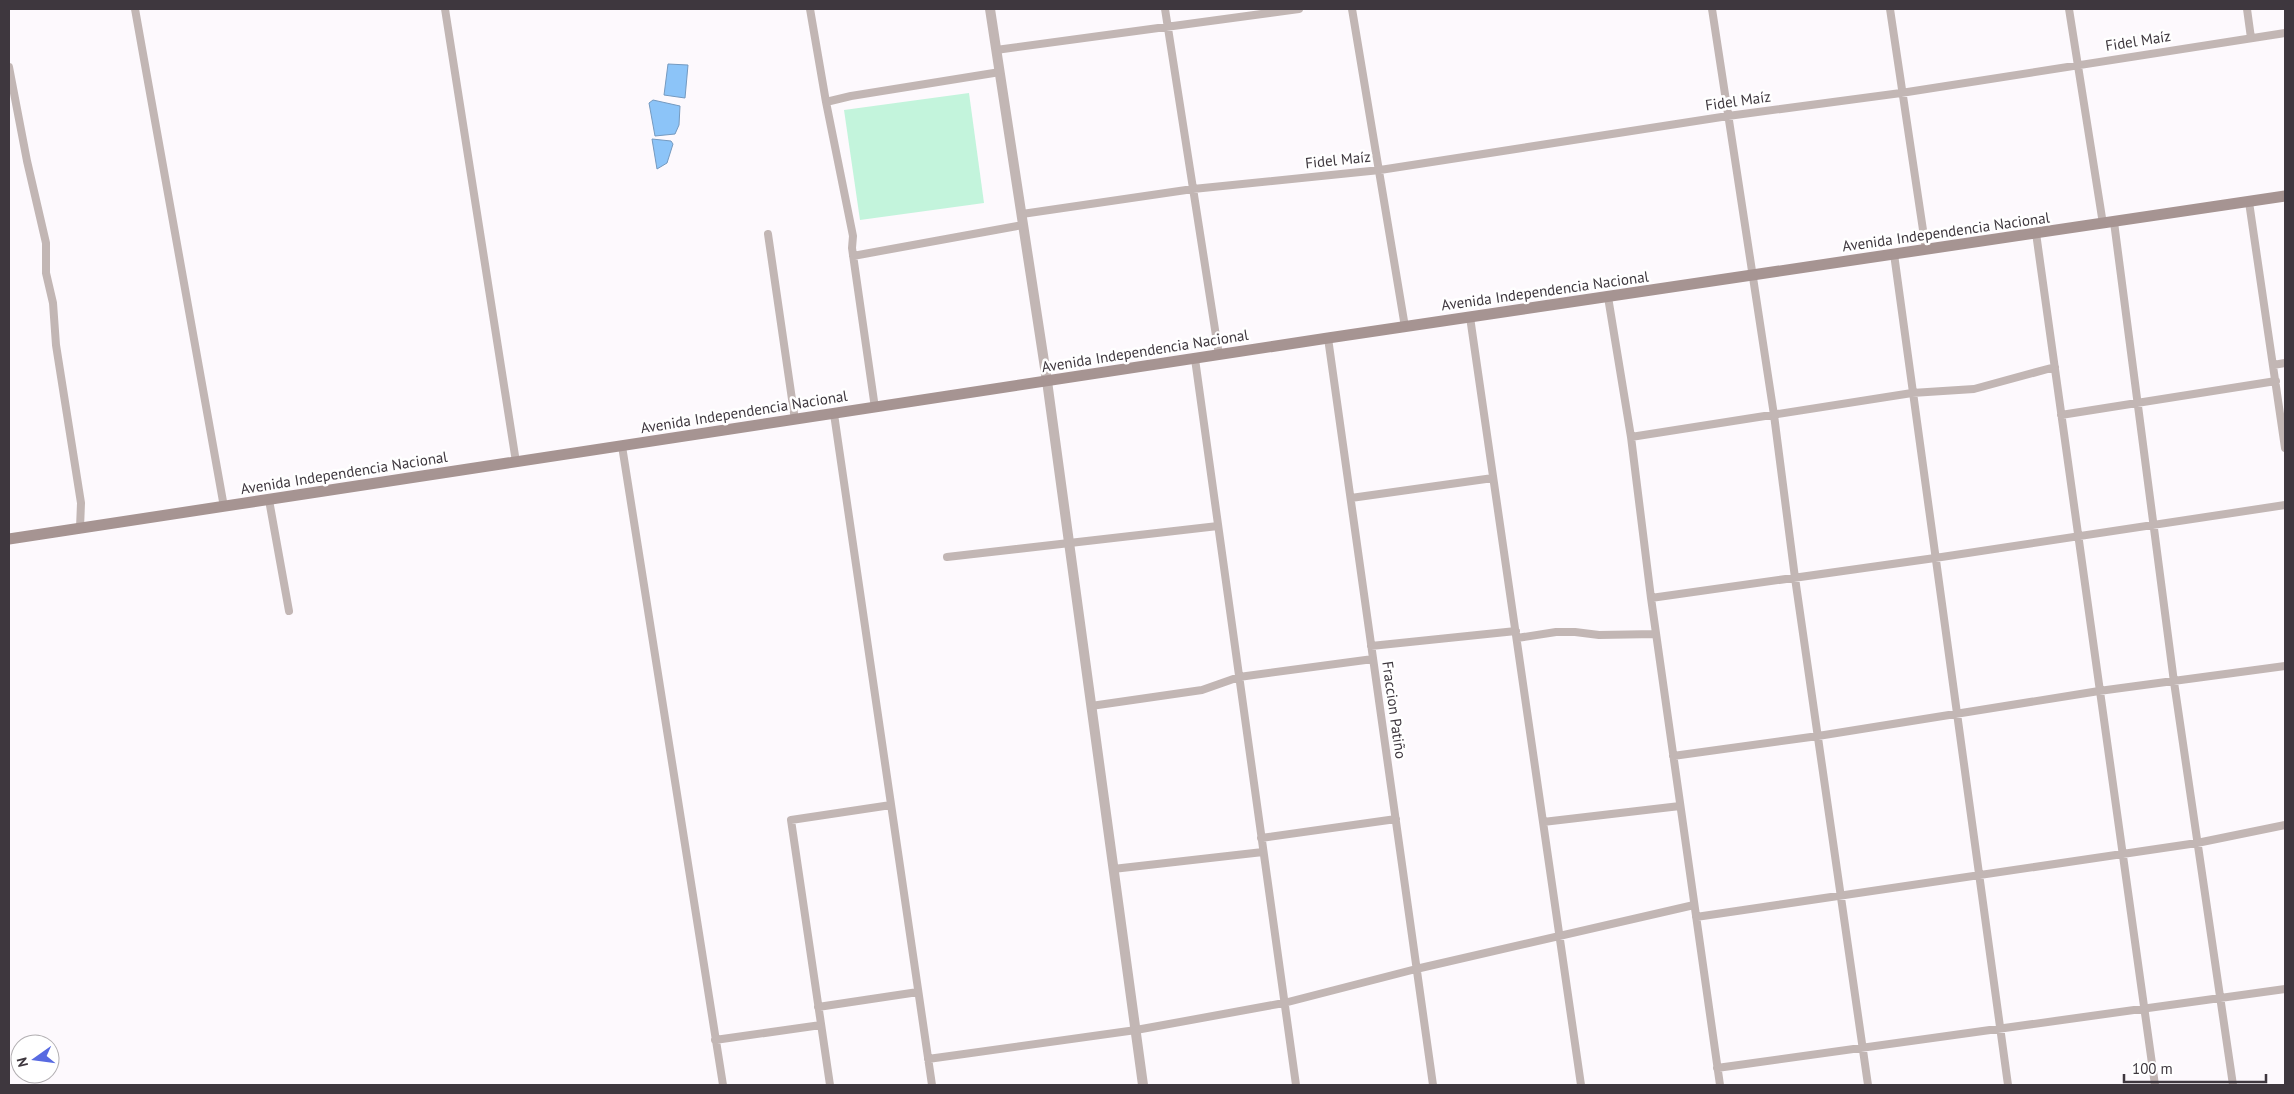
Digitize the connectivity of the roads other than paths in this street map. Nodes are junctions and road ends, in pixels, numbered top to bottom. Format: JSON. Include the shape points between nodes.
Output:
{"nodes":[{"id":1,"x":135,"y":9,"type":"edge"},
{"id":2,"x":446,"y":9,"type":"edge"},
{"id":3,"x":810,"y":9,"type":"edge"},
{"id":4,"x":990,"y":9,"type":"edge"},
{"id":5,"x":1165,"y":9,"type":"edge"},
{"id":6,"x":1299,"y":9,"type":"edge"},
{"id":7,"x":1352,"y":9,"type":"edge"},
{"id":8,"x":1712,"y":9,"type":"edge"},
{"id":9,"x":1890,"y":9,"type":"edge"},
{"id":10,"x":2069,"y":9,"type":"edge"},
{"id":11,"x":2247,"y":9,"type":"edge"},
{"id":12,"x":1169,"y":27,"type":"junction"},
{"id":13,"x":2285,"y":32,"type":"edge"},
{"id":14,"x":2251,"y":38,"type":"junction"},
{"id":15,"x":996,"y":50,"type":"junction"},
{"id":16,"x":2078,"y":65,"type":"junction"},
{"id":17,"x":9,"y":67,"type":"edge"},
{"id":18,"x":1000,"y":72,"type":"junction"},
{"id":19,"x":1901,"y":93,"type":"junction"},
{"id":20,"x":826,"y":102,"type":"junction"},
{"id":21,"x":1728,"y":116,"type":"junction"},
{"id":22,"x":1380,"y":170,"type":"junction"},
{"id":23,"x":1193,"y":189,"type":"junction"},
{"id":24,"x":2285,"y":196,"type":"edge"},
{"id":25,"x":2249,"y":202,"type":"junction"},
{"id":26,"x":1022,"y":220,"type":"junction"},
{"id":27,"x":2108,"y":223,"type":"junction"},
{"id":28,"x":768,"y":234,"type":"dead end"},
{"id":29,"x":2036,"y":234,"type":"junction"},
{"id":30,"x":1926,"y":250,"type":"junction"},
{"id":31,"x":1894,"y":254,"type":"junction"},
{"id":32,"x":853,"y":256,"type":"junction"},
{"id":33,"x":1753,"y":276,"type":"junction"},
{"id":34,"x":1608,"y":297,"type":"junction"},
{"id":35,"x":1470,"y":318,"type":"junction"},
{"id":36,"x":1405,"y":327,"type":"junction"},
{"id":37,"x":1328,"y":338,"type":"junction"},
{"id":38,"x":1219,"y":355,"type":"junction"},
{"id":39,"x":1195,"y":359,"type":"junction"},
{"id":40,"x":2285,"y":363,"type":"edge"},
{"id":41,"x":2273,"y":365,"type":"junction"},
{"id":42,"x":2054,"y":367,"type":"junction"},
{"id":43,"x":2276,"y":381,"type":"junction"},
{"id":44,"x":1047,"y":382,"type":"junction"},
{"id":45,"x":1912,"y":393,"type":"junction"},
{"id":46,"x":2137,"y":402,"type":"junction"},
{"id":47,"x":875,"y":408,"type":"junction"},
{"id":48,"x":834,"y":414,"type":"junction"},
{"id":49,"x":1774,"y":415,"type":"junction"},
{"id":50,"x":2061,"y":415,"type":"junction"},
{"id":51,"x":795,"y":420,"type":"junction"},
{"id":52,"x":1631,"y":437,"type":"junction"},
{"id":53,"x":622,"y":446,"type":"junction"},
{"id":54,"x":2285,"y":448,"type":"edge"},
{"id":55,"x":516,"y":462,"type":"junction"},
{"id":56,"x":1493,"y":478,"type":"junction"},
{"id":57,"x":1351,"y":498,"type":"junction"},
{"id":58,"x":269,"y":500,"type":"junction"},
{"id":59,"x":2285,"y":505,"type":"edge"},
{"id":60,"x":224,"y":507,"type":"junction"},
{"id":61,"x":2153,"y":524,"type":"junction"},
{"id":62,"x":1218,"y":526,"type":"junction"},
{"id":63,"x":80,"y":528,"type":"junction"},
{"id":64,"x":2078,"y":536,"type":"junction"},
{"id":65,"x":9,"y":539,"type":"edge"},
{"id":66,"x":1069,"y":543,"type":"junction"},
{"id":67,"x":948,"y":557,"type":"dead end"},
{"id":68,"x":1935,"y":558,"type":"junction"},
{"id":69,"x":1795,"y":578,"type":"junction"},
{"id":70,"x":1651,"y":598,"type":"junction"},
{"id":71,"x":289,"y":611,"type":"dead end"},
{"id":72,"x":1656,"y":634,"type":"junction"},
{"id":73,"x":1516,"y":635,"type":"junction"},
{"id":74,"x":1371,"y":646,"type":"junction"},
{"id":75,"x":1373,"y":659,"type":"junction"},
{"id":76,"x":2285,"y":666,"type":"edge"},
{"id":77,"x":1238,"y":676,"type":"junction"},
{"id":78,"x":2174,"y":682,"type":"junction"},
{"id":79,"x":2099,"y":691,"type":"junction"},
{"id":80,"x":1091,"y":706,"type":"junction"},
{"id":81,"x":1958,"y":713,"type":"junction"},
{"id":82,"x":1818,"y":736,"type":"junction"},
{"id":83,"x":1673,"y":756,"type":"junction"},
{"id":84,"x":891,"y":805,"type":"junction"},
{"id":85,"x":1680,"y":806,"type":"junction"},
{"id":86,"x":1396,"y":819,"type":"junction"},
{"id":87,"x":1543,"y":822,"type":"junction"},
{"id":88,"x":2285,"y":825,"type":"edge"},
{"id":89,"x":1261,"y":838,"type":"junction"},
{"id":90,"x":2198,"y":843,"type":"junction"},
{"id":91,"x":1263,"y":852,"type":"junction"},
{"id":92,"x":2122,"y":854,"type":"junction"},
{"id":93,"x":1113,"y":869,"type":"junction"},
{"id":94,"x":1980,"y":876,"type":"junction"},
{"id":95,"x":1841,"y":896,"type":"junction"},
{"id":96,"x":1694,"y":905,"type":"junction"},
{"id":97,"x":1696,"y":917,"type":"junction"},
{"id":98,"x":1559,"y":937,"type":"junction"},
{"id":99,"x":1416,"y":969,"type":"junction"},
{"id":100,"x":2285,"y":989,"type":"edge"},
{"id":101,"x":918,"y":992,"type":"junction"},
{"id":102,"x":2220,"y":999,"type":"junction"},
{"id":103,"x":1284,"y":1003,"type":"junction"},
{"id":104,"x":818,"y":1007,"type":"junction"},
{"id":105,"x":2145,"y":1008,"type":"junction"},
{"id":106,"x":821,"y":1024,"type":"junction"},
{"id":107,"x":2000,"y":1029,"type":"junction"},
{"id":108,"x":1136,"y":1030,"type":"junction"},
{"id":109,"x":716,"y":1040,"type":"junction"},
{"id":110,"x":1863,"y":1049,"type":"junction"},
{"id":111,"x":928,"y":1059,"type":"junction"},
{"id":112,"x":1717,"y":1068,"type":"junction"},
{"id":113,"x":723,"y":1085,"type":"edge"},
{"id":114,"x":830,"y":1085,"type":"edge"},
{"id":115,"x":932,"y":1085,"type":"edge"},
{"id":116,"x":1143,"y":1085,"type":"edge"},
{"id":117,"x":1296,"y":1085,"type":"edge"},
{"id":118,"x":1433,"y":1085,"type":"edge"},
{"id":119,"x":1581,"y":1085,"type":"edge"},
{"id":120,"x":1720,"y":1085,"type":"edge"},
{"id":121,"x":1868,"y":1085,"type":"edge"},
{"id":122,"x":2008,"y":1085,"type":"edge"},
{"id":123,"x":2155,"y":1085,"type":"edge"},
{"id":124,"x":2233,"y":1085,"type":"edge"}],
"edges":[{"from":1,"to":60,"type":"street"},
{"from":2,"to":55,"type":"street"},
{"from":3,"to":20,"type":"street"},
{"from":4,"to":15,"type":"street"},
{"from":5,"to":12,"type":"street"},
{"from":6,"to":12,"type":"street"},
{"from":7,"to":22,"type":"street"},
{"from":8,"to":21,"type":"street"},
{"from":9,"to":19,"type":"street"},
{"from":10,"to":16,"type":"street"},
{"from":11,"to":14,"type":"street"},
{"from":12,"to":15,"type":"street"},
{"from":12,"to":23,"type":"street"},
{"from":13,"to":14,"type":"street","name":"Fidel Maíz"},
{"from":14,"to":16,"type":"street","name":"Fidel Maíz"},
{"from":15,"to":18,"type":"street"},
{"from":16,"to":19,"type":"street","name":"Fidel Maíz"},
{"from":16,"to":27,"type":"street"},
{"from":17,"to":63,"type":"street","via":[[46,243],[46,273],[81,503]]},
{"from":18,"to":20,"type":"street"},
{"from":18,"to":26,"type":"street"},
{"from":19,"to":21,"type":"street","name":"Fidel Maíz"},
{"from":19,"to":30,"type":"street"},
{"from":20,"to":32,"type":"street","via":[[853,236]]},
{"from":21,"to":22,"type":"street","name":"Fidel Maíz"},
{"from":21,"to":33,"type":"street"},
{"from":22,"to":23,"type":"street","name":"Fidel Maíz"},
{"from":22,"to":36,"type":"street"},
{"from":23,"to":26,"type":"street","name":"Fidel Maíz"},
{"from":23,"to":38,"type":"street"},
{"from":24,"to":25,"type":"main road","name":"Avenida Independencia Nacional"},
{"from":25,"to":27,"type":"main road","name":"Avenida Independencia Nacional"},
{"from":25,"to":41,"type":"street"},
{"from":26,"to":32,"type":"street","name":"Fidel Maíz"},
{"from":26,"to":44,"type":"street"},
{"from":27,"to":29,"type":"main road","name":"Avenida Independencia Nacional"},
{"from":27,"to":46,"type":"street"},
{"from":28,"to":51,"type":"street"},
{"from":29,"to":30,"type":"main road","name":"Avenida Independencia Nacional"},
{"from":29,"to":42,"type":"street"},
{"from":30,"to":31,"type":"main road","name":"Avenida Independencia Nacional"},
{"from":31,"to":33,"type":"main road","name":"Avenida Independencia Nacional"},
{"from":31,"to":45,"type":"street"},
{"from":32,"to":47,"type":"street"},
{"from":33,"to":34,"type":"main road","name":"Avenida Independencia Nacional"},
{"from":33,"to":49,"type":"street"},
{"from":34,"to":35,"type":"main road","name":"Avenida Independencia Nacional"},
{"from":34,"to":52,"type":"street"},
{"from":35,"to":36,"type":"main road","name":"Avenida Independencia Nacional"},
{"from":35,"to":56,"type":"street"},
{"from":36,"to":37,"type":"main road","name":"Avenida Independencia Nacional"},
{"from":37,"to":38,"type":"main road","name":"Avenida Independencia Nacional"},
{"from":37,"to":57,"type":"street","name":"Fraccion Patiño"},
{"from":38,"to":39,"type":"main road","name":"Avenida Independencia Nacional"},
{"from":39,"to":44,"type":"main road","name":"Avenida Independencia Nacional"},
{"from":39,"to":62,"type":"street"},
{"from":40,"to":41,"type":"street"},
{"from":41,"to":43,"type":"street"},
{"from":42,"to":45,"type":"street","via":[[1974,389]]},
{"from":42,"to":50,"type":"street"},
{"from":43,"to":46,"type":"street"},
{"from":43,"to":54,"type":"street"},
{"from":44,"to":47,"type":"main road","name":"Avenida Independencia Nacional"},
{"from":44,"to":66,"type":"street"},
{"from":45,"to":49,"type":"street"},
{"from":45,"to":68,"type":"street"},
{"from":46,"to":50,"type":"street"},
{"from":46,"to":61,"type":"street"},
{"from":47,"to":48,"type":"main road","name":"Avenida Independencia Nacional"},
{"from":48,"to":51,"type":"main road","name":"Avenida Independencia Nacional"},
{"from":48,"to":84,"type":"street"},
{"from":49,"to":52,"type":"street"},
{"from":49,"to":69,"type":"street"},
{"from":50,"to":64,"type":"street"},
{"from":51,"to":53,"type":"main road","name":"Avenida Independencia Nacional"},
{"from":52,"to":70,"type":"street"},
{"from":53,"to":55,"type":"main road","name":"Avenida Independencia Nacional"},
{"from":53,"to":109,"type":"street"},
{"from":55,"to":58,"type":"main road","name":"Avenida Independencia Nacional"},
{"from":56,"to":57,"type":"street"},
{"from":56,"to":73,"type":"street"},
{"from":57,"to":74,"type":"street","name":"Fraccion Patiño"},
{"from":58,"to":60,"type":"main road","name":"Avenida Independencia Nacional"},
{"from":58,"to":71,"type":"street"},
{"from":59,"to":61,"type":"street"},
{"from":60,"to":63,"type":"main road","name":"Avenida Independencia Nacional"},
{"from":61,"to":64,"type":"street"},
{"from":61,"to":78,"type":"street"},
{"from":62,"to":66,"type":"street"},
{"from":62,"to":77,"type":"street"},
{"from":63,"to":65,"type":"main road","name":"Avenida Independencia Nacional"},
{"from":64,"to":68,"type":"street"},
{"from":64,"to":79,"type":"street"},
{"from":66,"to":67,"type":"street"},
{"from":66,"to":80,"type":"street"},
{"from":68,"to":69,"type":"street"},
{"from":68,"to":81,"type":"street"},
{"from":69,"to":70,"type":"street"},
{"from":69,"to":82,"type":"street"},
{"from":70,"to":72,"type":"street"},
{"from":72,"to":73,"type":"street","via":[[1556,632]]},
{"from":72,"to":83,"type":"street"},
{"from":73,"to":74,"type":"street"},
{"from":73,"to":87,"type":"street"},
{"from":74,"to":75,"type":"street","name":"Fraccion Patiño"},
{"from":75,"to":77,"type":"street"},
{"from":75,"to":86,"type":"street","name":"Fraccion Patiño"},
{"from":76,"to":78,"type":"street"},
{"from":77,"to":80,"type":"street","via":[[1202,690]]},
{"from":77,"to":89,"type":"street"},
{"from":78,"to":79,"type":"street"},
{"from":78,"to":90,"type":"street"},
{"from":79,"to":81,"type":"street"},
{"from":79,"to":92,"type":"street"},
{"from":80,"to":93,"type":"street"},
{"from":81,"to":82,"type":"street"},
{"from":81,"to":94,"type":"street"},
{"from":82,"to":83,"type":"street"},
{"from":82,"to":95,"type":"street"},
{"from":83,"to":85,"type":"street"},
{"from":84,"to":101,"type":"street"},
{"from":84,"to":104,"type":"street","via":[[791,820]]},
{"from":85,"to":87,"type":"street"},
{"from":85,"to":96,"type":"street"},
{"from":86,"to":89,"type":"street"},
{"from":86,"to":99,"type":"street","name":"Fraccion Patiño"},
{"from":87,"to":98,"type":"street"},
{"from":88,"to":90,"type":"street"},
{"from":89,"to":91,"type":"street"},
{"from":90,"to":92,"type":"street"},
{"from":90,"to":102,"type":"street"},
{"from":91,"to":93,"type":"street"},
{"from":91,"to":103,"type":"street"},
{"from":92,"to":94,"type":"street"},
{"from":92,"to":105,"type":"street"},
{"from":93,"to":108,"type":"street"},
{"from":94,"to":95,"type":"street"},
{"from":94,"to":107,"type":"street"},
{"from":95,"to":97,"type":"street"},
{"from":95,"to":110,"type":"street"},
{"from":96,"to":97,"type":"street"},
{"from":96,"to":98,"type":"street"},
{"from":97,"to":112,"type":"street"},
{"from":98,"to":99,"type":"street"},
{"from":98,"to":119,"type":"street"},
{"from":99,"to":103,"type":"street"},
{"from":99,"to":118,"type":"street","name":"Fraccion Patiño"},
{"from":100,"to":102,"type":"street"},
{"from":101,"to":104,"type":"street"},
{"from":101,"to":111,"type":"street"},
{"from":102,"to":105,"type":"street"},
{"from":102,"to":124,"type":"street"},
{"from":103,"to":108,"type":"street"},
{"from":103,"to":117,"type":"street"},
{"from":104,"to":106,"type":"street"},
{"from":105,"to":107,"type":"street"},
{"from":105,"to":123,"type":"street"},
{"from":106,"to":109,"type":"street"},
{"from":106,"to":114,"type":"street"},
{"from":107,"to":110,"type":"street"},
{"from":107,"to":122,"type":"street"},
{"from":108,"to":111,"type":"street"},
{"from":108,"to":116,"type":"street"},
{"from":109,"to":113,"type":"street"},
{"from":110,"to":112,"type":"street"},
{"from":110,"to":121,"type":"street"},
{"from":111,"to":115,"type":"street"},
{"from":112,"to":120,"type":"street"}]}
